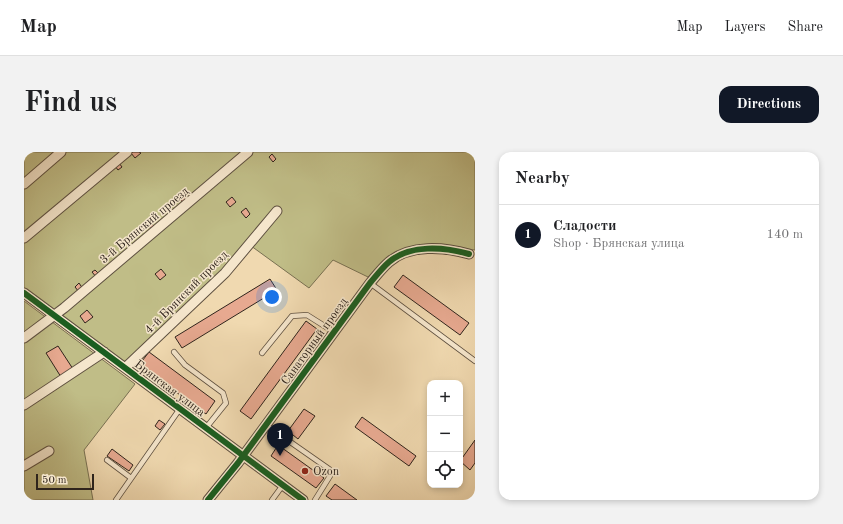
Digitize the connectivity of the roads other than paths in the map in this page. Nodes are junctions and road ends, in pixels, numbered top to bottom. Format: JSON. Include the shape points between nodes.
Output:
{"nodes":[{"id":1,"x":61,"y":152,"type":"edge"},
{"id":2,"x":127,"y":152,"type":"edge"},
{"id":3,"x":248,"y":152,"type":"edge"},
{"id":4,"x":24,"y":184,"type":"edge"},
{"id":5,"x":277,"y":211,"type":"dead end"},
{"id":6,"x":24,"y":238,"type":"edge"},
{"id":7,"x":469,"y":254,"type":"dead end"},
{"id":8,"x":370,"y":283,"type":"junction"},
{"id":9,"x":25,"y":294,"type":"edge"},
{"id":10,"x":54,"y":315,"type":"junction"},
{"id":11,"x":334,"y":332,"type":"junction"},
{"id":12,"x":24,"y":338,"type":"edge"},
{"id":13,"x":104,"y":352,"type":"junction"},
{"id":14,"x":174,"y":352,"type":"dead end"},
{"id":15,"x":262,"y":353,"type":"dead end"},
{"id":16,"x":475,"y":361,"type":"edge"},
{"id":17,"x":125,"y":368,"type":"junction"},
{"id":18,"x":24,"y":405,"type":"edge"},
{"id":19,"x":180,"y":410,"type":"junction"},
{"id":20,"x":266,"y":425,"type":"junction"},
{"id":21,"x":205,"y":429,"type":"junction"},
{"id":22,"x":49,"y":451,"type":"dead end"},
{"id":23,"x":243,"y":456,"type":"junction"},
{"id":24,"x":107,"y":460,"type":"dead end"},
{"id":25,"x":24,"y":466,"type":"edge"},
{"id":26,"x":131,"y":478,"type":"junction"},
{"id":27,"x":283,"y":485,"type":"junction"},
{"id":28,"x":116,"y":500,"type":"edge"},
{"id":29,"x":208,"y":500,"type":"edge"},
{"id":30,"x":272,"y":500,"type":"edge"},
{"id":31,"x":303,"y":500,"type":"edge"},
{"id":32,"x":315,"y":500,"type":"edge"}],
"edges":[{"from":1,"to":4,"type":"street"},
{"from":2,"to":6,"type":"street"},
{"from":3,"to":10,"type":"street","name":"3-й Брянский проезд"},
{"from":5,"to":17,"type":"street","name":"4-й Брянский проезд","via":[[225,273]]},
{"from":7,"to":8,"type":"street","name":"Санаторный проезд","via":[[429,249],[402,254],[389,262]]},
{"from":8,"to":11,"type":"street","name":"Санаторный проезд"},
{"from":8,"to":16,"type":"lane"},
{"from":9,"to":10,"type":"street","name":"Брянская улица"},
{"from":10,"to":12,"type":"street","name":"3-й Брянский проезд"},
{"from":10,"to":13,"type":"street","name":"Брянская улица"},
{"from":11,"to":15,"type":"lane","via":[[307,315],[292,316]]},
{"from":11,"to":20,"type":"street","name":"Санаторный проезд"},
{"from":13,"to":17,"type":"street","name":"Брянская улица"},
{"from":13,"to":18,"type":"street"},
{"from":14,"to":21,"type":"lane","via":[[185,365],[225,397],[226,403]]},
{"from":17,"to":19,"type":"street","name":"Брянская улица"},
{"from":19,"to":21,"type":"street","name":"Брянская улица"},
{"from":19,"to":26,"type":"lane"},
{"from":20,"to":23,"type":"street","name":"Санаторный проезд"},
{"from":20,"to":32,"type":"lane","via":[[331,472]]},
{"from":21,"to":23,"type":"street","name":"Брянская улица"},
{"from":22,"to":25,"type":"street"},
{"from":23,"to":27,"type":"street","name":"Брянская улица"},
{"from":23,"to":29,"type":"street","name":"Санаторный проезд"},
{"from":24,"to":26,"type":"lane"},
{"from":26,"to":28,"type":"lane"},
{"from":27,"to":30,"type":"lane"},
{"from":27,"to":31,"type":"street","name":"Брянская улица"}]}
